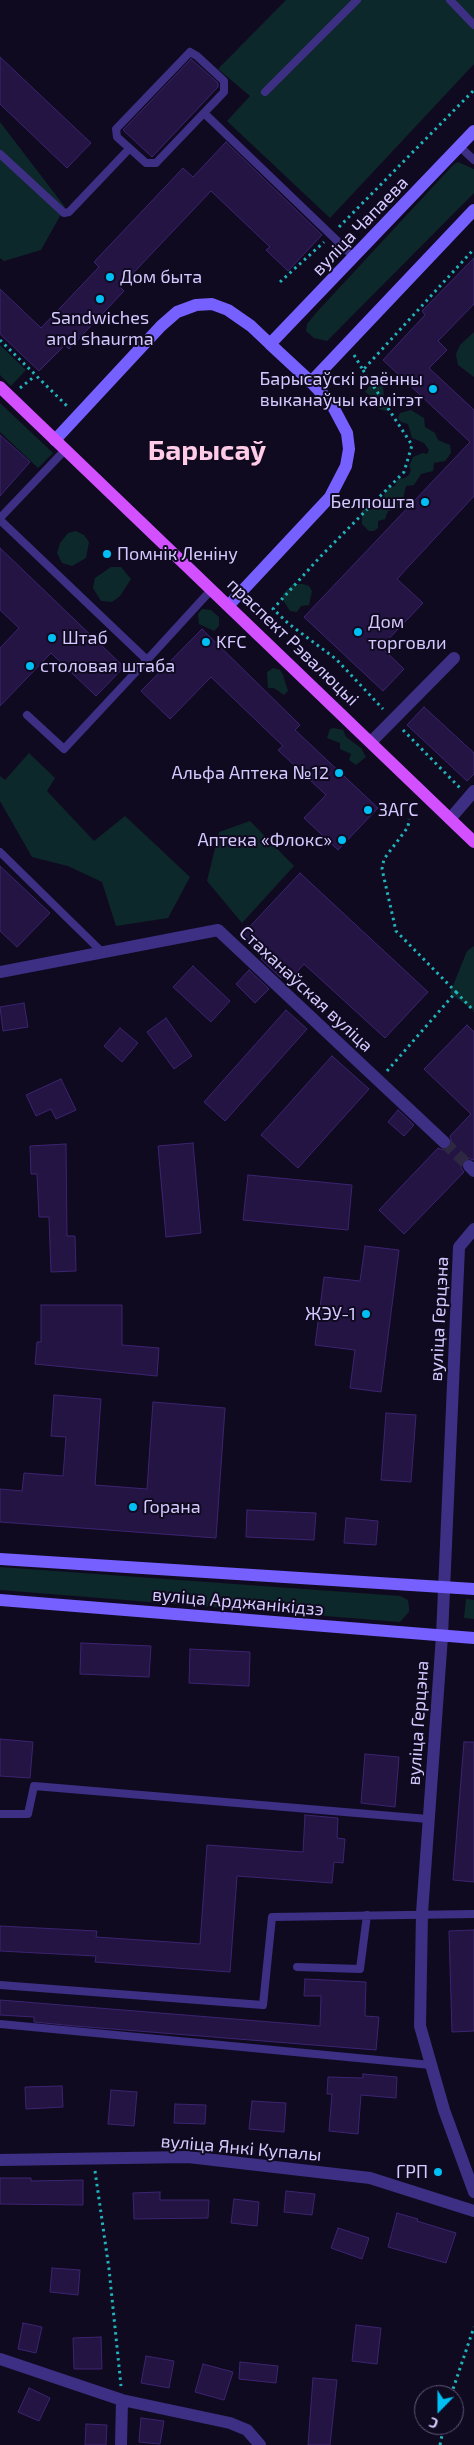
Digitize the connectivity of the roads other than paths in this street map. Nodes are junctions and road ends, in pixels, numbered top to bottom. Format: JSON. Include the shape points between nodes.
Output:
{"nodes":[{"id":1,"x":357,"y":0,"type":"edge"},
{"id":2,"x":450,"y":0,"type":"edge"},
{"id":3,"x":474,"y":25,"type":"edge"},
{"id":4,"x":265,"y":92,"type":"dead end"},
{"id":5,"x":204,"y":113,"type":"junction"},
{"id":6,"x":474,"y":131,"type":"edge"},
{"id":7,"x":459,"y":146,"type":"junction"},
{"id":8,"x":129,"y":149,"type":"junction"},
{"id":9,"x":0,"y":154,"type":"edge"},
{"id":10,"x":474,"y":160,"type":"edge"},
{"id":11,"x":474,"y":210,"type":"edge"},
{"id":12,"x":354,"y":257,"type":"junction"},
{"id":13,"x":270,"y":344,"type":"junction"},
{"id":14,"x":311,"y":382,"type":"junction"},
{"id":15,"x":0,"y":387,"type":"edge"},
{"id":16,"x":55,"y":440,"type":"junction"},
{"id":17,"x":65,"y":450,"type":"junction"},
{"id":18,"x":0,"y":519,"type":"edge"},
{"id":19,"x":212,"y":589,"type":"junction"},
{"id":20,"x":229,"y":605,"type":"junction"},
{"id":21,"x":454,"y":658,"type":"dead end"},
{"id":22,"x":147,"y":660,"type":"junction"},
{"id":23,"x":27,"y":715,"type":"dead end"},
{"id":24,"x":370,"y":742,"type":"junction"},
{"id":25,"x":471,"y":795,"type":"edge"},
{"id":26,"x":450,"y":819,"type":"junction"},
{"id":27,"x":474,"y":842,"type":"edge"},
{"id":28,"x":0,"y":852,"type":"edge"},
{"id":29,"x":102,"y":952,"type":"junction"},
{"id":30,"x":0,"y":972,"type":"edge"},
{"id":31,"x":444,"y":1142,"type":"tunnel mouth"},
{"id":32,"x":474,"y":1230,"type":"edge"},
{"id":33,"x":0,"y":1559,"type":"edge"},
{"id":34,"x":444,"y":1586,"type":"junction"},
{"id":35,"x":474,"y":1589,"type":"edge"},
{"id":36,"x":0,"y":1600,"type":"edge"},
{"id":37,"x":442,"y":1636,"type":"junction"},
{"id":38,"x":474,"y":1638,"type":"edge"},
{"id":39,"x":0,"y":1814,"type":"edge"},
{"id":40,"x":428,"y":1819,"type":"junction"},
{"id":41,"x":422,"y":1913,"type":"junction"},
{"id":42,"x":474,"y":1914,"type":"edge"},
{"id":43,"x":367,"y":1915,"type":"junction"},
{"id":44,"x":297,"y":1967,"type":"dead end"},
{"id":45,"x":0,"y":1985,"type":"edge"},
{"id":46,"x":0,"y":2024,"type":"edge"},
{"id":47,"x":432,"y":2065,"type":"junction"},
{"id":48,"x":0,"y":2160,"type":"edge"},
{"id":49,"x":474,"y":2192,"type":"edge"},
{"id":50,"x":474,"y":2211,"type":"edge"},
{"id":51,"x":0,"y":2359,"type":"edge"},
{"id":52,"x":122,"y":2400,"type":"junction"},
{"id":53,"x":121,"y":2445,"type":"edge"},
{"id":54,"x":260,"y":2445,"type":"edge"}],
"edges":[{"from":1,"to":4,"type":"lane"},
{"from":2,"to":3,"type":"lane"},
{"from":5,"to":8,"type":"lane","via":[[156,163],[146,163]]},
{"from":5,"to":8,"type":"lane","via":[[224,92],[225,84],[190,52],[116,128],[117,137]]},
{"from":5,"to":12,"type":"lane"},
{"from":6,"to":7,"type":"main road","name":"вуліца Чапаева"},
{"from":7,"to":10,"type":"lane"},
{"from":7,"to":12,"type":"main road","name":"вуліца Чапаева"},
{"from":8,"to":9,"type":"lane","via":[[64,213]]},
{"from":11,"to":14,"type":"main road"},
{"from":12,"to":13,"type":"main road","name":"вуліца Чапаева"},
{"from":13,"to":14,"type":"main road"},
{"from":13,"to":16,"type":"main road","via":[[228,310],[212,304],[196,305],[177,312]]},
{"from":14,"to":20,"type":"main road","via":[[331,403],[347,432],[346,466],[330,497]]},
{"from":15,"to":16,"type":"main road","name":"праспект Рэвалюцыі"},
{"from":16,"to":17,"type":"main road","name":"праспект Рэвалюцыі"},
{"from":17,"to":18,"type":"lane"},
{"from":17,"to":19,"type":"main road","name":"праспект Рэвалюцыі"},
{"from":18,"to":22,"type":"lane"},
{"from":19,"to":20,"type":"main road","name":"праспект Рэвалюцыі"},
{"from":19,"to":22,"type":"lane"},
{"from":20,"to":24,"type":"main road","name":"праспект Рэвалюцыі"},
{"from":21,"to":24,"type":"street"},
{"from":22,"to":23,"type":"lane","via":[[64,749]]},
{"from":24,"to":26,"type":"main road","name":"праспект Рэвалюцыі"},
{"from":25,"to":26,"type":"street"},
{"from":26,"to":27,"type":"main road","name":"праспект Рэвалюцыі"},
{"from":28,"to":29,"type":"lane"},
{"from":29,"to":30,"type":"street","name":"Стаханаўская вуліца"},
{"from":29,"to":31,"type":"street","name":"Стаханаўская вуліца","via":[[218,930]]},
{"from":32,"to":34,"type":"street","name":"вуліца Герцэна","via":[[459,1247]]},
{"from":33,"to":34,"type":"main road","name":"вуліца Арджанікідзэ"},
{"from":34,"to":35,"type":"main road","name":"вуліца Арджанікідзэ"},
{"from":34,"to":37,"type":"street","name":"вуліца Герцэна"},
{"from":36,"to":37,"type":"main road","name":"вуліца Арджанікідзэ"},
{"from":37,"to":38,"type":"main road","name":"вуліца Арджанікідзэ"},
{"from":37,"to":40,"type":"street","name":"вуліца Герцэна"},
{"from":39,"to":40,"type":"lane","via":[[28,1814],[34,1786]]},
{"from":40,"to":41,"type":"street","name":"вуліца Герцэна"},
{"from":41,"to":42,"type":"lane"},
{"from":41,"to":43,"type":"lane"},
{"from":41,"to":47,"type":"street","name":"вуліца Герцэна","via":[[420,2026]]},
{"from":43,"to":44,"type":"lane","via":[[360,1969]]},
{"from":43,"to":45,"type":"lane","via":[[272,1917],[263,2005]]},
{"from":46,"to":47,"type":"lane"},
{"from":47,"to":49,"type":"street","name":"вуліца Герцэна","via":[[444,2110]]},
{"from":48,"to":50,"type":"street","name":"вуліца Янкі Купалы","via":[[188,2157],[370,2178]]},
{"from":51,"to":52,"type":"street"},
{"from":52,"to":53,"type":"street"},
{"from":52,"to":54,"type":"street","via":[[230,2423],[247,2430]]}]}
